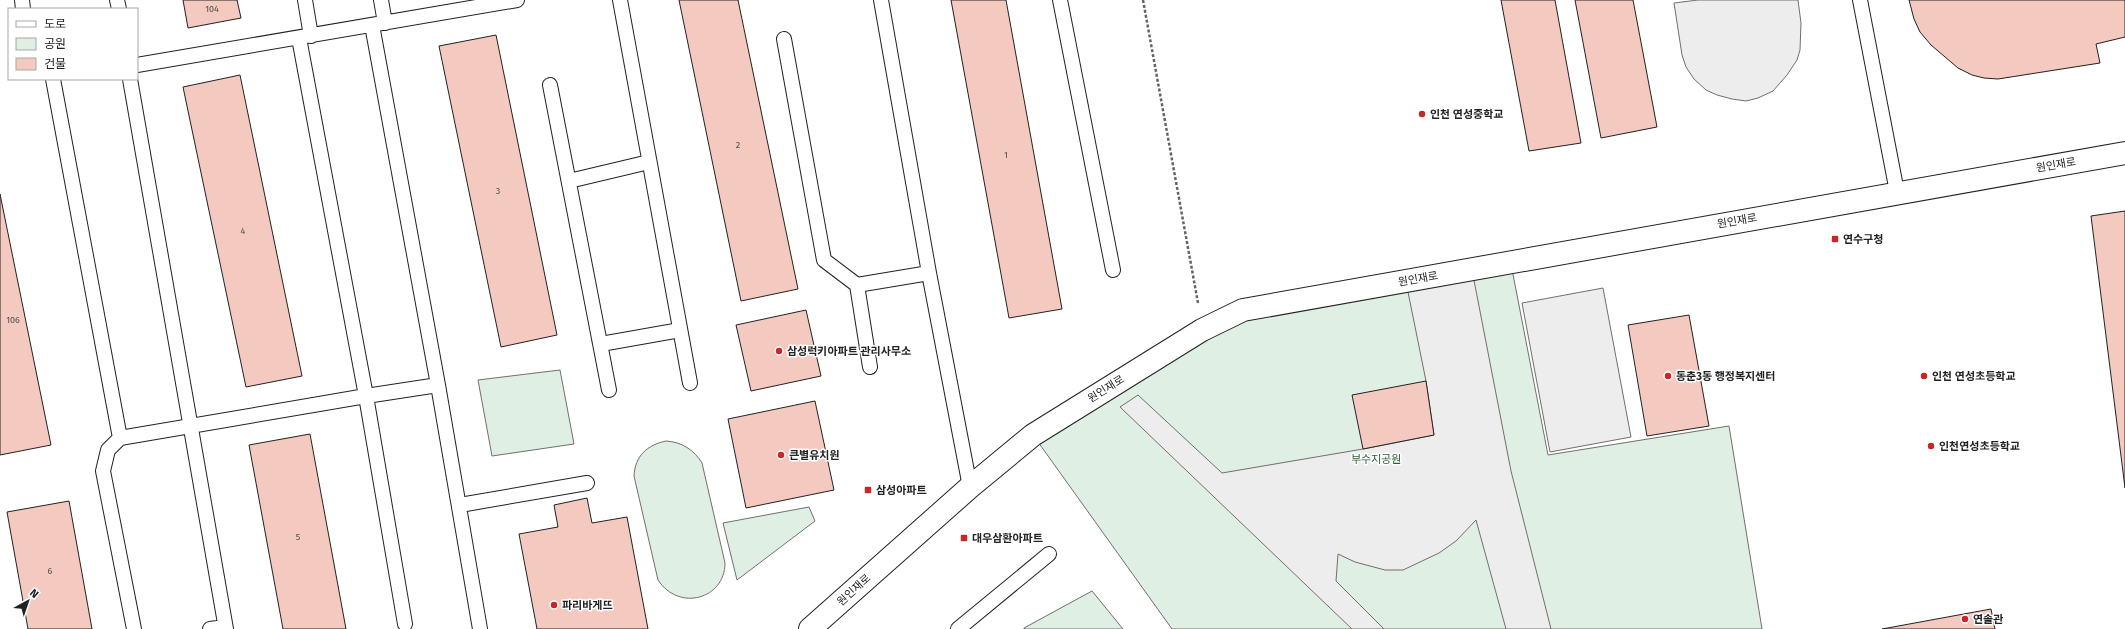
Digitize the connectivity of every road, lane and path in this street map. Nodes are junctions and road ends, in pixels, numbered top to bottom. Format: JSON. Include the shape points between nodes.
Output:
{"nodes":[{"id":1,"x":305,"y":0,"type":"edge"},
{"id":2,"x":381,"y":0,"type":"edge"},
{"id":3,"x":517,"y":0,"type":"edge"},
{"id":4,"x":620,"y":0,"type":"edge"},
{"id":5,"x":880,"y":0,"type":"edge"},
{"id":6,"x":1060,"y":0,"type":"edge"},
{"id":7,"x":1143,"y":0,"type":"edge"},
{"id":8,"x":1860,"y":0,"type":"edge"},
{"id":9,"x":379,"y":24,"type":"junction"},
{"id":10,"x":305,"y":37,"type":"junction"},
{"id":11,"x":784,"y":39,"type":"dead end"},
{"id":12,"x":138,"y":65,"type":"edge"},
{"id":13,"x":53,"y":80,"type":"edge"},
{"id":14,"x":130,"y":80,"type":"edge"},
{"id":15,"x":550,"y":85,"type":"dead end"},
{"id":16,"x":2125,"y":153,"type":"edge"},
{"id":17,"x":649,"y":162,"type":"junction"},
{"id":18,"x":569,"y":181,"type":"junction"},
{"id":19,"x":1897,"y":192,"type":"junction"},
{"id":20,"x":1113,"y":270,"type":"dead end"},
{"id":21,"x":929,"y":272,"type":"junction"},
{"id":22,"x":857,"y":285,"type":"junction"},
{"id":23,"x":680,"y":330,"type":"junction"},
{"id":24,"x":1202,"y":330,"type":"junction"},
{"id":25,"x":600,"y":344,"type":"junction"},
{"id":26,"x":870,"y":367,"type":"dead end"},
{"id":27,"x":690,"y":383,"type":"dead end"},
{"id":28,"x":438,"y":385,"type":"junction"},
{"id":29,"x":610,"y":390,"type":"dead end"},
{"id":30,"x":366,"y":396,"type":"junction"},
{"id":31,"x":190,"y":427,"type":"junction"},
{"id":32,"x":120,"y":438,"type":"junction"},
{"id":33,"x":587,"y":483,"type":"dead end"},
{"id":34,"x":970,"y":487,"type":"junction"},
{"id":35,"x":460,"y":505,"type":"junction"},
{"id":36,"x":1049,"y":554,"type":"dead end"},
{"id":37,"x":405,"y":624,"type":"dead end"},
{"id":38,"x":225,"y":628,"type":"edge"},
{"id":39,"x":134,"y":629,"type":"edge"},
{"id":40,"x":210,"y":629,"type":"edge"},
{"id":41,"x":480,"y":629,"type":"edge"},
{"id":42,"x":810,"y":629,"type":"edge"},
{"id":43,"x":958,"y":629,"type":"edge"}],
"edges":[{"from":1,"to":10,"type":"lane"},
{"from":2,"to":9,"type":"lane"},
{"from":3,"to":9,"type":"lane"},
{"from":4,"to":17,"type":"lane"},
{"from":5,"to":21,"type":"lane"},
{"from":6,"to":20,"type":"lane"},
{"from":7,"to":24,"type":"path"},
{"from":8,"to":19,"type":"lane"},
{"from":9,"to":10,"type":"lane"},
{"from":9,"to":28,"type":"lane"},
{"from":10,"to":12,"type":"lane"},
{"from":10,"to":30,"type":"lane"},
{"from":11,"to":22,"type":"lane","via":[[824,260]]},
{"from":13,"to":32,"type":"lane"},
{"from":14,"to":31,"type":"lane"},
{"from":15,"to":18,"type":"lane"},
{"from":16,"to":19,"type":"main road","name":"원인재로"},
{"from":17,"to":18,"type":"lane"},
{"from":17,"to":23,"type":"lane"},
{"from":18,"to":25,"type":"lane"},
{"from":19,"to":24,"type":"main road","name":"원인재로","via":[[1511,264],[1243,310]]},
{"from":21,"to":22,"type":"lane"},
{"from":21,"to":34,"type":"lane"},
{"from":22,"to":26,"type":"lane"},
{"from":23,"to":25,"type":"lane"},
{"from":23,"to":27,"type":"lane"},
{"from":24,"to":34,"type":"main road","name":"원인재로","via":[[1033,435]]},
{"from":25,"to":29,"type":"lane"},
{"from":28,"to":30,"type":"lane"},
{"from":28,"to":35,"type":"lane"},
{"from":30,"to":31,"type":"lane"},
{"from":30,"to":37,"type":"lane"},
{"from":31,"to":32,"type":"lane"},
{"from":31,"to":38,"type":"lane"},
{"from":32,"to":39,"type":"lane","via":[[108,450],[103,471]]},
{"from":33,"to":35,"type":"lane"},
{"from":34,"to":42,"type":"main road","name":"원인재로"},
{"from":35,"to":41,"type":"lane"},
{"from":36,"to":43,"type":"lane"},
{"from":38,"to":40,"type":"lane"}]}
